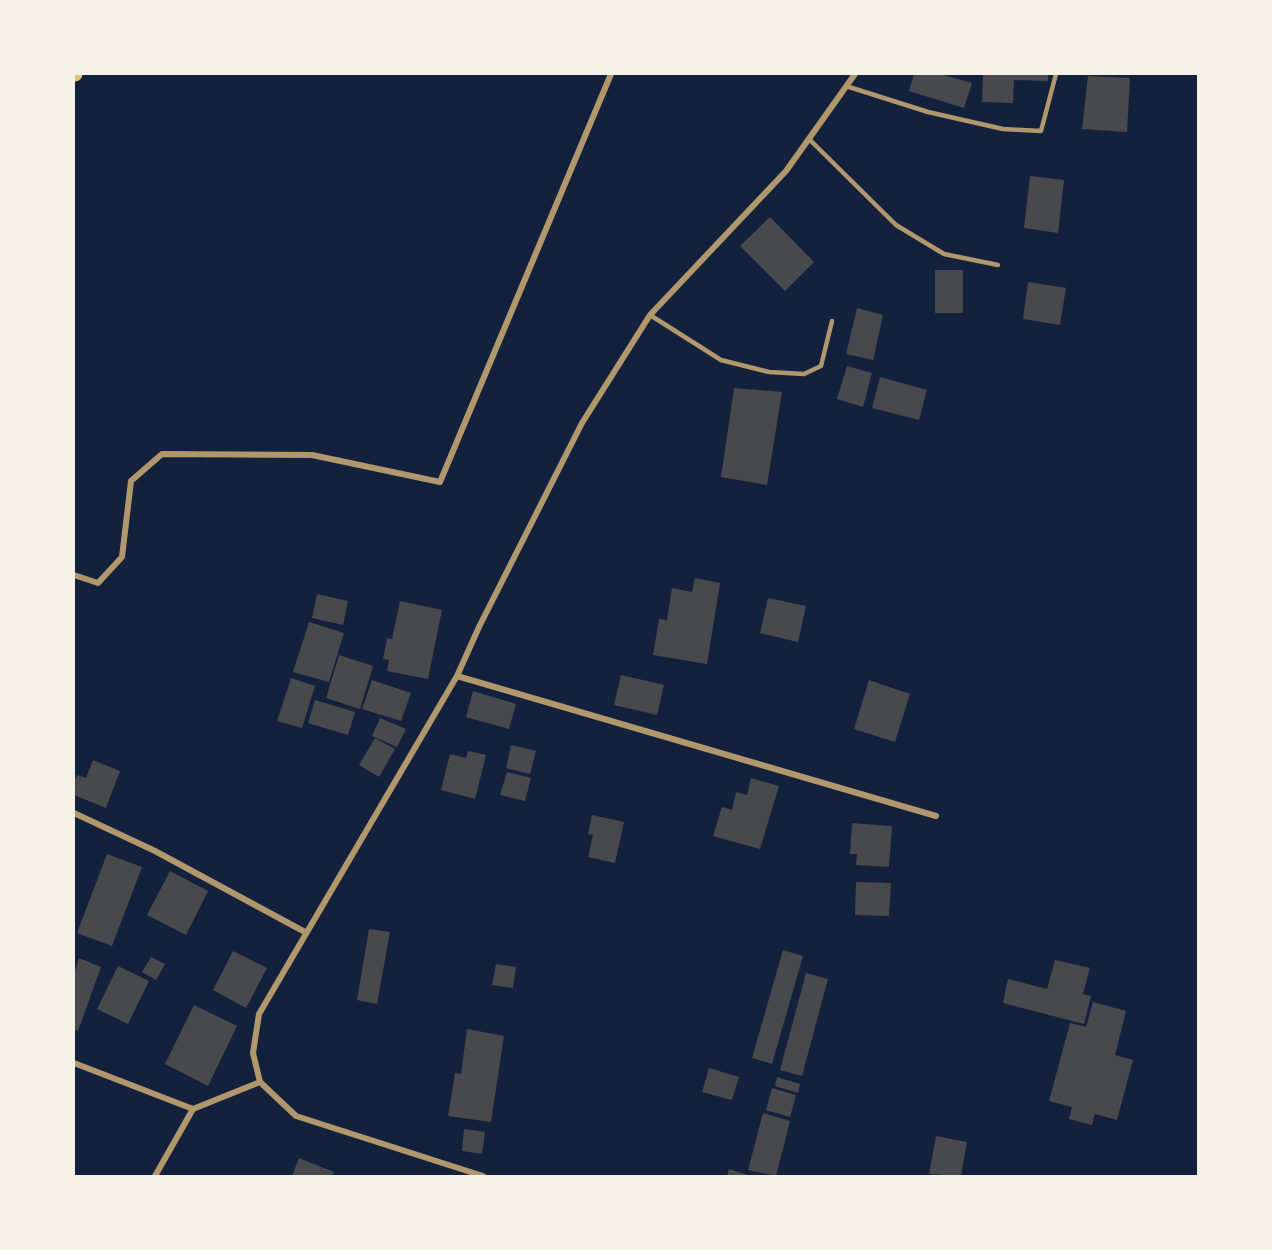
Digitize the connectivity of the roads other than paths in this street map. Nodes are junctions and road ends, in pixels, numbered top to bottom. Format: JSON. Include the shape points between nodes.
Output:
{"nodes":[{"id":1,"x":612,"y":74,"type":"edge"},
{"id":2,"x":855,"y":74,"type":"edge"},
{"id":3,"x":1056,"y":74,"type":"edge"},
{"id":4,"x":846,"y":86,"type":"junction"},
{"id":5,"x":809,"y":139,"type":"junction"},
{"id":6,"x":998,"y":265,"type":"dead end"},
{"id":7,"x":650,"y":315,"type":"junction"},
{"id":8,"x":832,"y":321,"type":"dead end"},
{"id":9,"x":74,"y":575,"type":"edge"},
{"id":10,"x":457,"y":676,"type":"junction"},
{"id":11,"x":74,"y":813,"type":"edge"},
{"id":12,"x":936,"y":816,"type":"dead end"},
{"id":13,"x":305,"y":932,"type":"junction"},
{"id":14,"x":74,"y":1062,"type":"edge"},
{"id":15,"x":260,"y":1082,"type":"junction"},
{"id":16,"x":193,"y":1109,"type":"junction"},
{"id":17,"x":155,"y":1176,"type":"edge"},
{"id":18,"x":483,"y":1176,"type":"edge"}],
"edges":[{"from":1,"to":9,"type":"street","via":[[440,482],[312,456],[162,454],[131,481],[123,557],[98,583]]},
{"from":2,"to":4,"type":"street"},
{"from":3,"to":4,"type":"lane","via":[[1041,131],[1003,129],[928,112]]},
{"from":4,"to":5,"type":"street"},
{"from":5,"to":6,"type":"lane","via":[[896,225],[944,254]]},
{"from":5,"to":7,"type":"street","via":[[786,171]]},
{"from":7,"to":8,"type":"lane","via":[[721,360],[769,372],[804,374],[821,366]]},
{"from":7,"to":10,"type":"street","via":[[582,423]]},
{"from":10,"to":12,"type":"street"},
{"from":10,"to":13,"type":"street"},
{"from":11,"to":13,"type":"street","via":[[155,851]]},
{"from":13,"to":15,"type":"street","via":[[259,1014],[253,1053]]},
{"from":14,"to":16,"type":"street"},
{"from":15,"to":16,"type":"street"},
{"from":15,"to":18,"type":"street","via":[[296,1116]]},
{"from":16,"to":17,"type":"street"}]}
